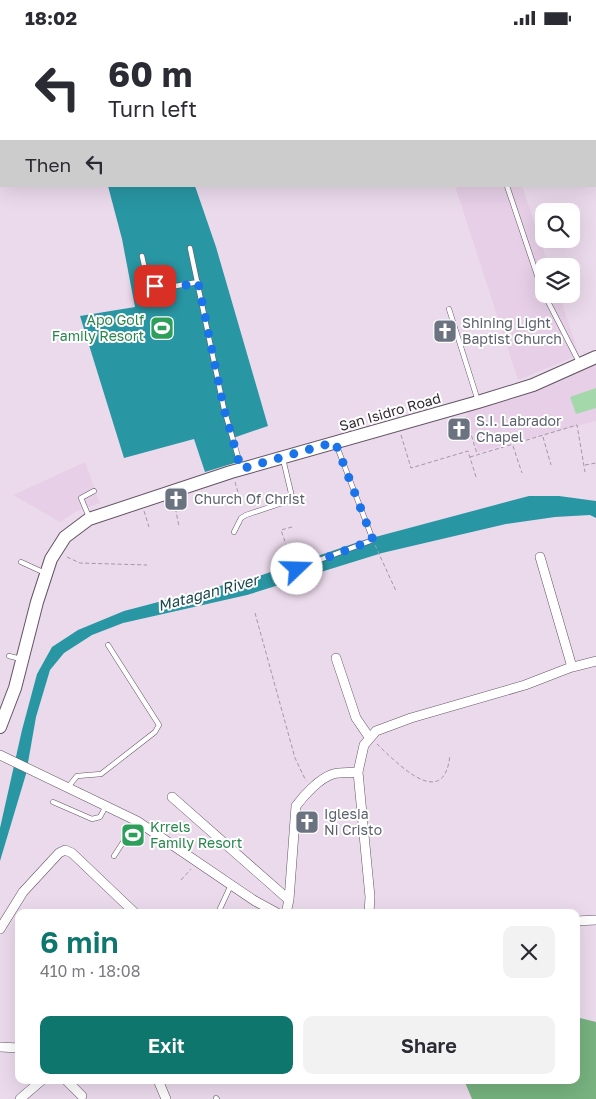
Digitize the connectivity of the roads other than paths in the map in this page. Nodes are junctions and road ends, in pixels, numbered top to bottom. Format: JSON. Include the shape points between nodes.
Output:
{"nodes":[{"id":1,"x":507,"y":187,"type":"edge"},
{"id":2,"x":190,"y":248,"type":"dead end"},
{"id":3,"x":142,"y":256,"type":"dead end"},
{"id":4,"x":198,"y":282,"type":"junction"},
{"id":5,"x":449,"y":309,"type":"dead end"},
{"id":6,"x":596,"y":357,"type":"edge"},
{"id":7,"x":580,"y":366,"type":"junction"},
{"id":8,"x":478,"y":402,"type":"junction"},
{"id":9,"x":335,"y":442,"type":"junction"},
{"id":10,"x":282,"y":457,"type":"junction"},
{"id":11,"x":236,"y":470,"type":"junction"},
{"id":12,"x":94,"y":491,"type":"dead end"},
{"id":13,"x":89,"y":519,"type":"junction"},
{"id":14,"x":234,"y":532,"type":"dead end"},
{"id":15,"x":540,"y":557,"type":"dead end"},
{"id":16,"x":21,"y":562,"type":"dead end"},
{"id":17,"x":294,"y":567,"type":"road end"},
{"id":18,"x":46,"y":573,"type":"junction"},
{"id":19,"x":108,"y":645,"type":"dead end"},
{"id":20,"x":9,"y":656,"type":"dead end"},
{"id":21,"x":336,"y":658,"type":"dead end"},
{"id":22,"x":23,"y":659,"type":"junction"},
{"id":23,"x":596,"y":661,"type":"edge"},
{"id":24,"x":572,"y":667,"type":"junction"},
{"id":25,"x":0,"y":727,"type":"edge"},
{"id":26,"x":369,"y":737,"type":"junction"},
{"id":27,"x":0,"y":755,"type":"edge"},
{"id":28,"x":358,"y":772,"type":"junction"},
{"id":29,"x":68,"y":787,"type":"junction"},
{"id":30,"x":172,"y":797,"type":"dead end"},
{"id":31,"x":53,"y":802,"type":"dead end"},
{"id":32,"x":106,"y":806,"type":"junction"},
{"id":33,"x":137,"y":821,"type":"junction"},
{"id":34,"x":114,"y":856,"type":"dead end"},
{"id":35,"x":231,"y":885,"type":"junction"},
{"id":36,"x":289,"y":900,"type":"junction"},
{"id":37,"x":131,"y":909,"type":"edge"},
{"id":38,"x":220,"y":909,"type":"edge"},
{"id":39,"x":271,"y":909,"type":"edge"},
{"id":40,"x":287,"y":909,"type":"edge"},
{"id":41,"x":369,"y":909,"type":"edge"},
{"id":42,"x":596,"y":920,"type":"edge"},
{"id":43,"x":580,"y":921,"type":"edge"},
{"id":44,"x":0,"y":929,"type":"edge"},
{"id":45,"x":0,"y":1047,"type":"edge"},
{"id":46,"x":15,"y":1048,"type":"edge"},
{"id":47,"x":37,"y":1084,"type":"edge"},
{"id":48,"x":70,"y":1084,"type":"edge"},
{"id":49,"x":160,"y":1084,"type":"edge"},
{"id":50,"x":82,"y":1096,"type":"dead end"},
{"id":51,"x":20,"y":1099,"type":"edge"},
{"id":52,"x":166,"y":1099,"type":"edge"}],
"edges":[{"from":1,"to":7,"type":"lane","via":[[542,290]]},
{"from":2,"to":4,"type":"lane"},
{"from":3,"to":4,"type":"lane","via":[[146,274],[159,289]]},
{"from":4,"to":11,"type":"lane"},
{"from":5,"to":8,"type":"lane"},
{"from":6,"to":7,"type":"street","name":"San Isidro Road"},
{"from":7,"to":8,"type":"street","name":"San Isidro Road"},
{"from":8,"to":9,"type":"street","name":"San Isidro Road"},
{"from":9,"to":10,"type":"street","name":"San Isidro Road"},
{"from":9,"to":17,"type":"lane","via":[[373,540],[298,569]]},
{"from":10,"to":11,"type":"street","name":"San Isidro Road"},
{"from":10,"to":14,"type":"lane","via":[[292,497],[241,518]]},
{"from":11,"to":13,"type":"street","name":"San Isidro Road"},
{"from":12,"to":13,"type":"lane","via":[[81,498]]},
{"from":13,"to":18,"type":"street","name":"San Isidro Road","via":[[65,537]]},
{"from":15,"to":24,"type":"street"},
{"from":16,"to":18,"type":"lane"},
{"from":18,"to":22,"type":"street"},
{"from":19,"to":29,"type":"lane","via":[[158,725],[155,732],[101,774],[77,776]]},
{"from":20,"to":22,"type":"lane"},
{"from":21,"to":26,"type":"street","via":[[356,718]]},
{"from":22,"to":25,"type":"street"},
{"from":23,"to":24,"type":"street"},
{"from":24,"to":26,"type":"street","via":[[525,685],[411,718]]},
{"from":26,"to":28,"type":"street"},
{"from":27,"to":29,"type":"street"},
{"from":28,"to":36,"type":"street","via":[[334,774],[311,790],[296,806]]},
{"from":28,"to":41,"type":"street"},
{"from":29,"to":32,"type":"street"},
{"from":30,"to":36,"type":"street"},
{"from":31,"to":32,"type":"lane","via":[[92,819],[100,817]]},
{"from":32,"to":33,"type":"street"},
{"from":33,"to":34,"type":"lane"},
{"from":33,"to":35,"type":"street"},
{"from":35,"to":38,"type":"lane"},
{"from":35,"to":39,"type":"street"},
{"from":36,"to":40,"type":"street"},
{"from":37,"to":44,"type":"street","via":[[65,850],[58,853],[22,893]]},
{"from":42,"to":43,"type":"street"},
{"from":45,"to":46,"type":"street"},
{"from":47,"to":51,"type":"street"},
{"from":48,"to":50,"type":"street"},
{"from":49,"to":52,"type":"street"}]}
